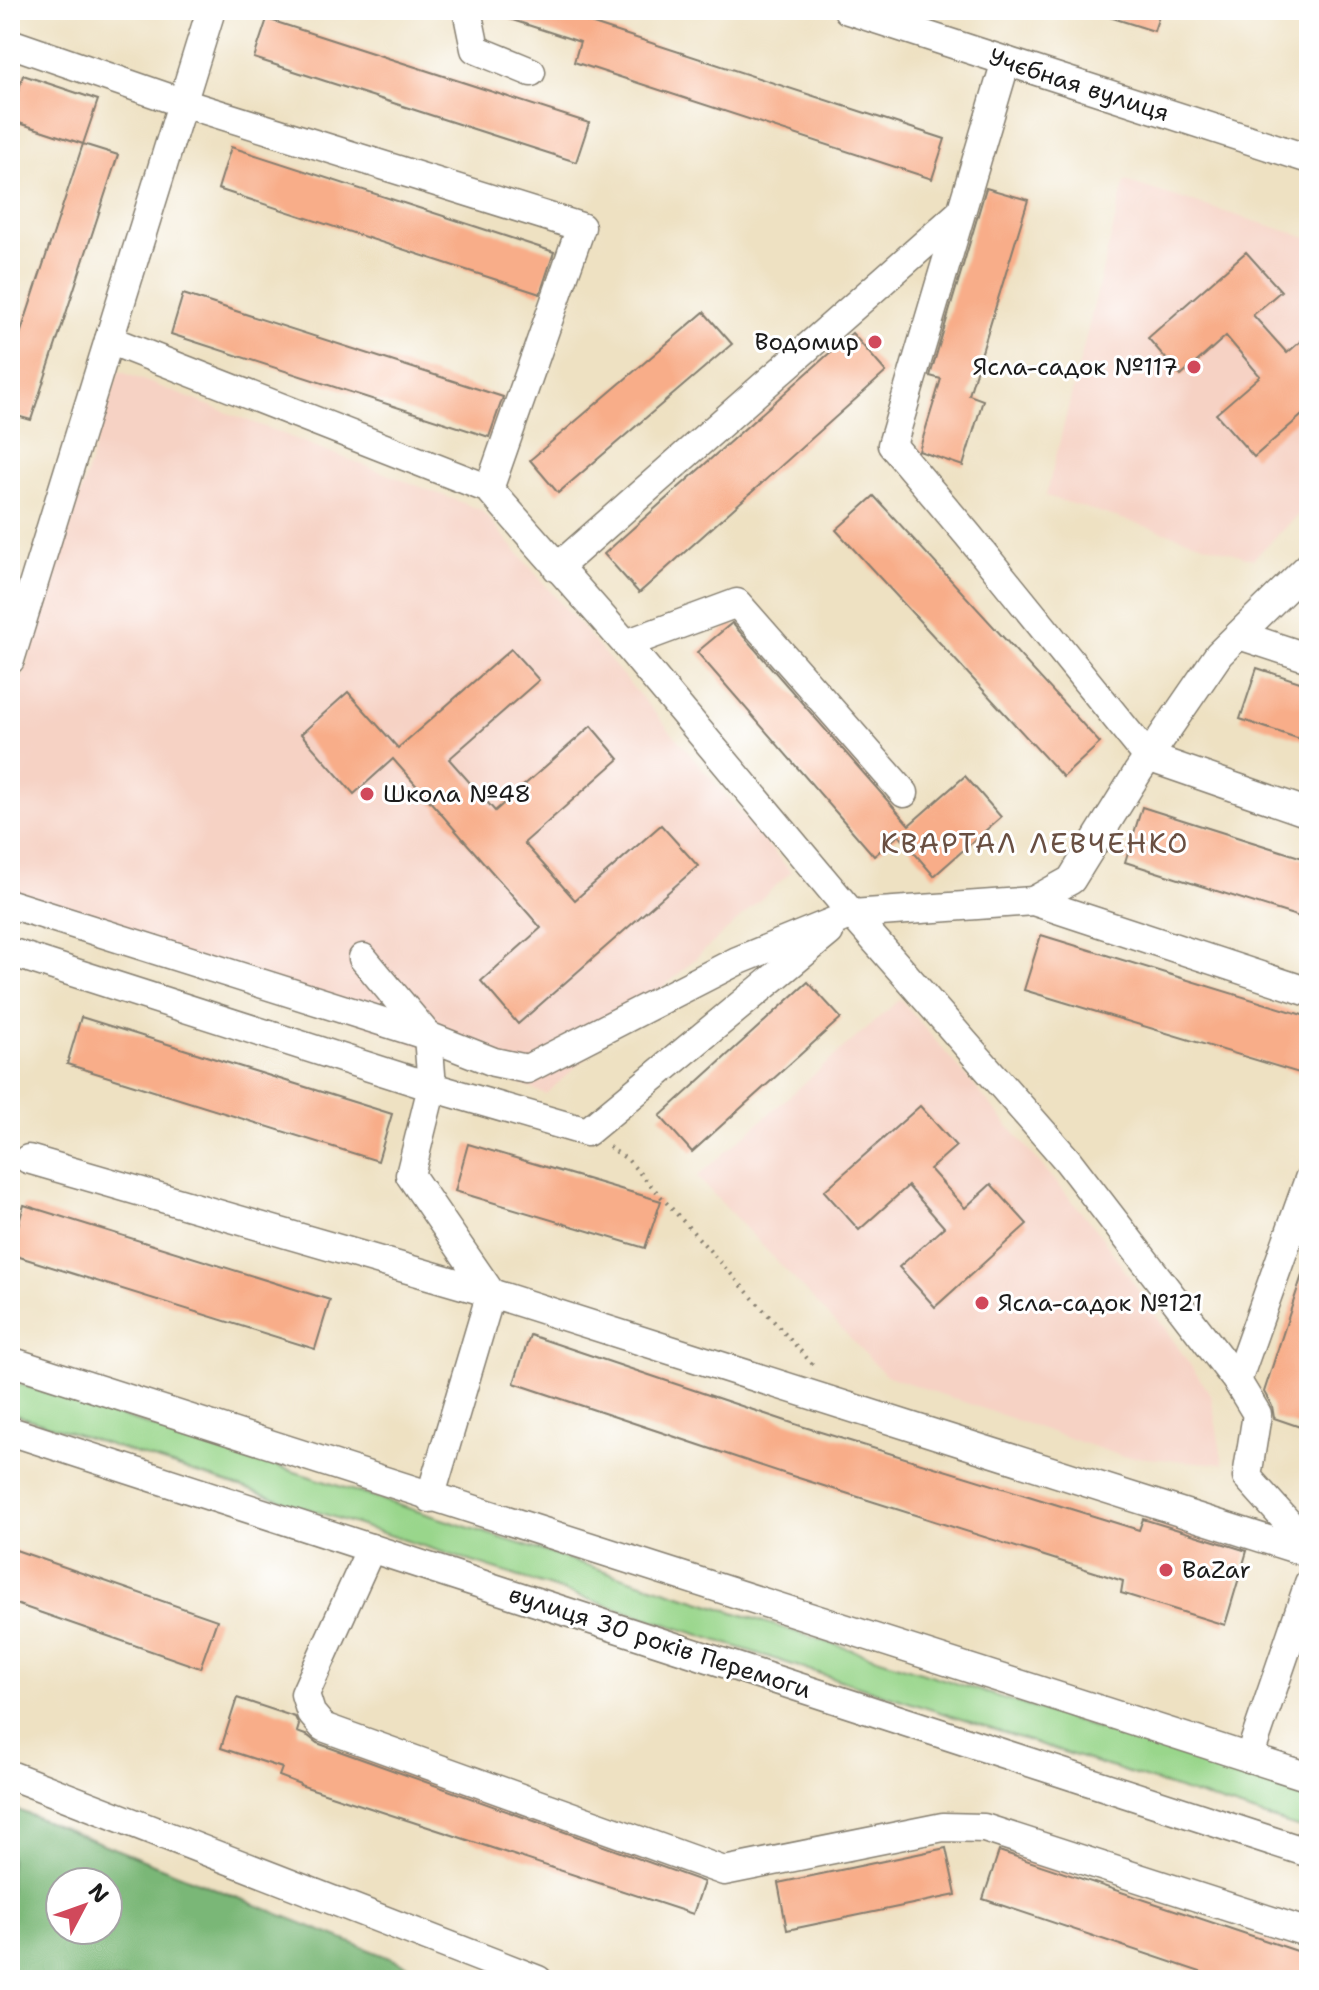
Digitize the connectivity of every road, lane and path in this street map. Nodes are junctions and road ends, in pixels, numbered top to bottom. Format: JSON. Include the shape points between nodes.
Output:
{"nodes":[{"id":1,"x":211,"y":10,"type":"edge"},
{"id":2,"x":467,"y":10,"type":"edge"},
{"id":3,"x":848,"y":10,"type":"edge"},
{"id":4,"x":10,"y":43,"type":"edge"},
{"id":5,"x":1006,"y":61,"type":"junction"},
{"id":6,"x":531,"y":72,"type":"dead end"},
{"id":7,"x":183,"y":103,"type":"junction"},
{"id":8,"x":1309,"y":159,"type":"edge"},
{"id":9,"x":961,"y":213,"type":"junction"},
{"id":10,"x":109,"y":340,"type":"junction"},
{"id":11,"x":489,"y":489,"type":"junction"},
{"id":12,"x":1309,"y":566,"type":"edge"},
{"id":13,"x":557,"y":568,"type":"junction"},
{"id":14,"x":1239,"y":635,"type":"junction"},
{"id":15,"x":626,"y":644,"type":"junction"},
{"id":16,"x":1309,"y":658,"type":"edge"},
{"id":17,"x":10,"y":660,"type":"edge"},
{"id":18,"x":1148,"y":757,"type":"junction"},
{"id":19,"x":904,"y":793,"type":"dead end"},
{"id":20,"x":1309,"y":813,"type":"edge"},
{"id":21,"x":1033,"y":901,"type":"junction"},
{"id":22,"x":10,"y":904,"type":"edge"},
{"id":23,"x":852,"y":914,"type":"junction"},
{"id":24,"x":10,"y":952,"type":"edge"},
{"id":25,"x":363,"y":958,"type":"dead end"},
{"id":26,"x":1309,"y":992,"type":"edge"},
{"id":27,"x":428,"y":1036,"type":"junction"},
{"id":28,"x":432,"y":1087,"type":"junction"},
{"id":29,"x":587,"y":1132,"type":"junction"},
{"id":30,"x":28,"y":1159,"type":"dead end"},
{"id":31,"x":1309,"y":1179,"type":"edge"},
{"id":32,"x":491,"y":1293,"type":"junction"},
{"id":33,"x":10,"y":1361,"type":"edge"},
{"id":34,"x":819,"y":1372,"type":"dead end"},
{"id":35,"x":1237,"y":1381,"type":"junction"},
{"id":36,"x":10,"y":1431,"type":"edge"},
{"id":37,"x":430,"y":1498,"type":"junction"},
{"id":38,"x":1309,"y":1546,"type":"edge"},
{"id":39,"x":371,"y":1548,"type":"junction"},
{"id":40,"x":1309,"y":1553,"type":"edge"},
{"id":41,"x":1309,"y":1583,"type":"edge"},
{"id":42,"x":1249,"y":1758,"type":"junction"},
{"id":43,"x":10,"y":1775,"type":"edge"},
{"id":44,"x":1309,"y":1777,"type":"edge"},
{"id":45,"x":1309,"y":1853,"type":"edge"},
{"id":46,"x":1309,"y":1933,"type":"edge"},
{"id":47,"x":538,"y":1980,"type":"edge"}],
"edges":[{"from":1,"to":7,"type":"street"},
{"from":2,"to":6,"type":"street","via":[[475,49]]},
{"from":3,"to":5,"type":"street","name":"Учєбная вулиця"},
{"from":4,"to":7,"type":"street"},
{"from":5,"to":8,"type":"street","name":"Учєбная вулиця"},
{"from":5,"to":9,"type":"street"},
{"from":7,"to":10,"type":"street"},
{"from":7,"to":11,"type":"street","via":[[581,227]]},
{"from":9,"to":13,"type":"street"},
{"from":9,"to":18,"type":"street","via":[[892,445]]},
{"from":10,"to":11,"type":"street"},
{"from":10,"to":17,"type":"street"},
{"from":11,"to":13,"type":"street"},
{"from":12,"to":14,"type":"street"},
{"from":13,"to":15,"type":"street"},
{"from":14,"to":16,"type":"street"},
{"from":14,"to":18,"type":"street","via":[[1219,654]]},
{"from":15,"to":19,"type":"street","via":[[737,603]]},
{"from":15,"to":23,"type":"street"},
{"from":18,"to":20,"type":"street"},
{"from":18,"to":21,"type":"street","via":[[1071,880]]},
{"from":21,"to":23,"type":"street"},
{"from":21,"to":26,"type":"street"},
{"from":22,"to":27,"type":"street"},
{"from":23,"to":27,"type":"street","via":[[737,961],[527,1069]]},
{"from":23,"to":29,"type":"street"},
{"from":23,"to":35,"type":"street","via":[[1068,1161]]},
{"from":24,"to":28,"type":"street"},
{"from":25,"to":27,"type":"street"},
{"from":27,"to":28,"type":"street"},
{"from":28,"to":29,"type":"street"},
{"from":28,"to":32,"type":"street","via":[[410,1175]]},
{"from":29,"to":34,"type":"path","via":[[627,1159]]},
{"from":30,"to":32,"type":"street"},
{"from":31,"to":35,"type":"street"},
{"from":32,"to":37,"type":"street"},
{"from":32,"to":40,"type":"street"},
{"from":33,"to":37,"type":"street"},
{"from":35,"to":38,"type":"street","via":[[1257,1414],[1247,1477]]},
{"from":36,"to":39,"type":"street","name":"вулиця 30 років Перемоги"},
{"from":37,"to":42,"type":"street"},
{"from":39,"to":45,"type":"street","name":"вулиця 30 років Перемоги"},
{"from":39,"to":46,"type":"street","via":[[305,1694],[323,1727],[724,1871],[943,1827],[984,1828]]},
{"from":41,"to":42,"type":"street"},
{"from":42,"to":44,"type":"street"},
{"from":43,"to":47,"type":"street"}]}
